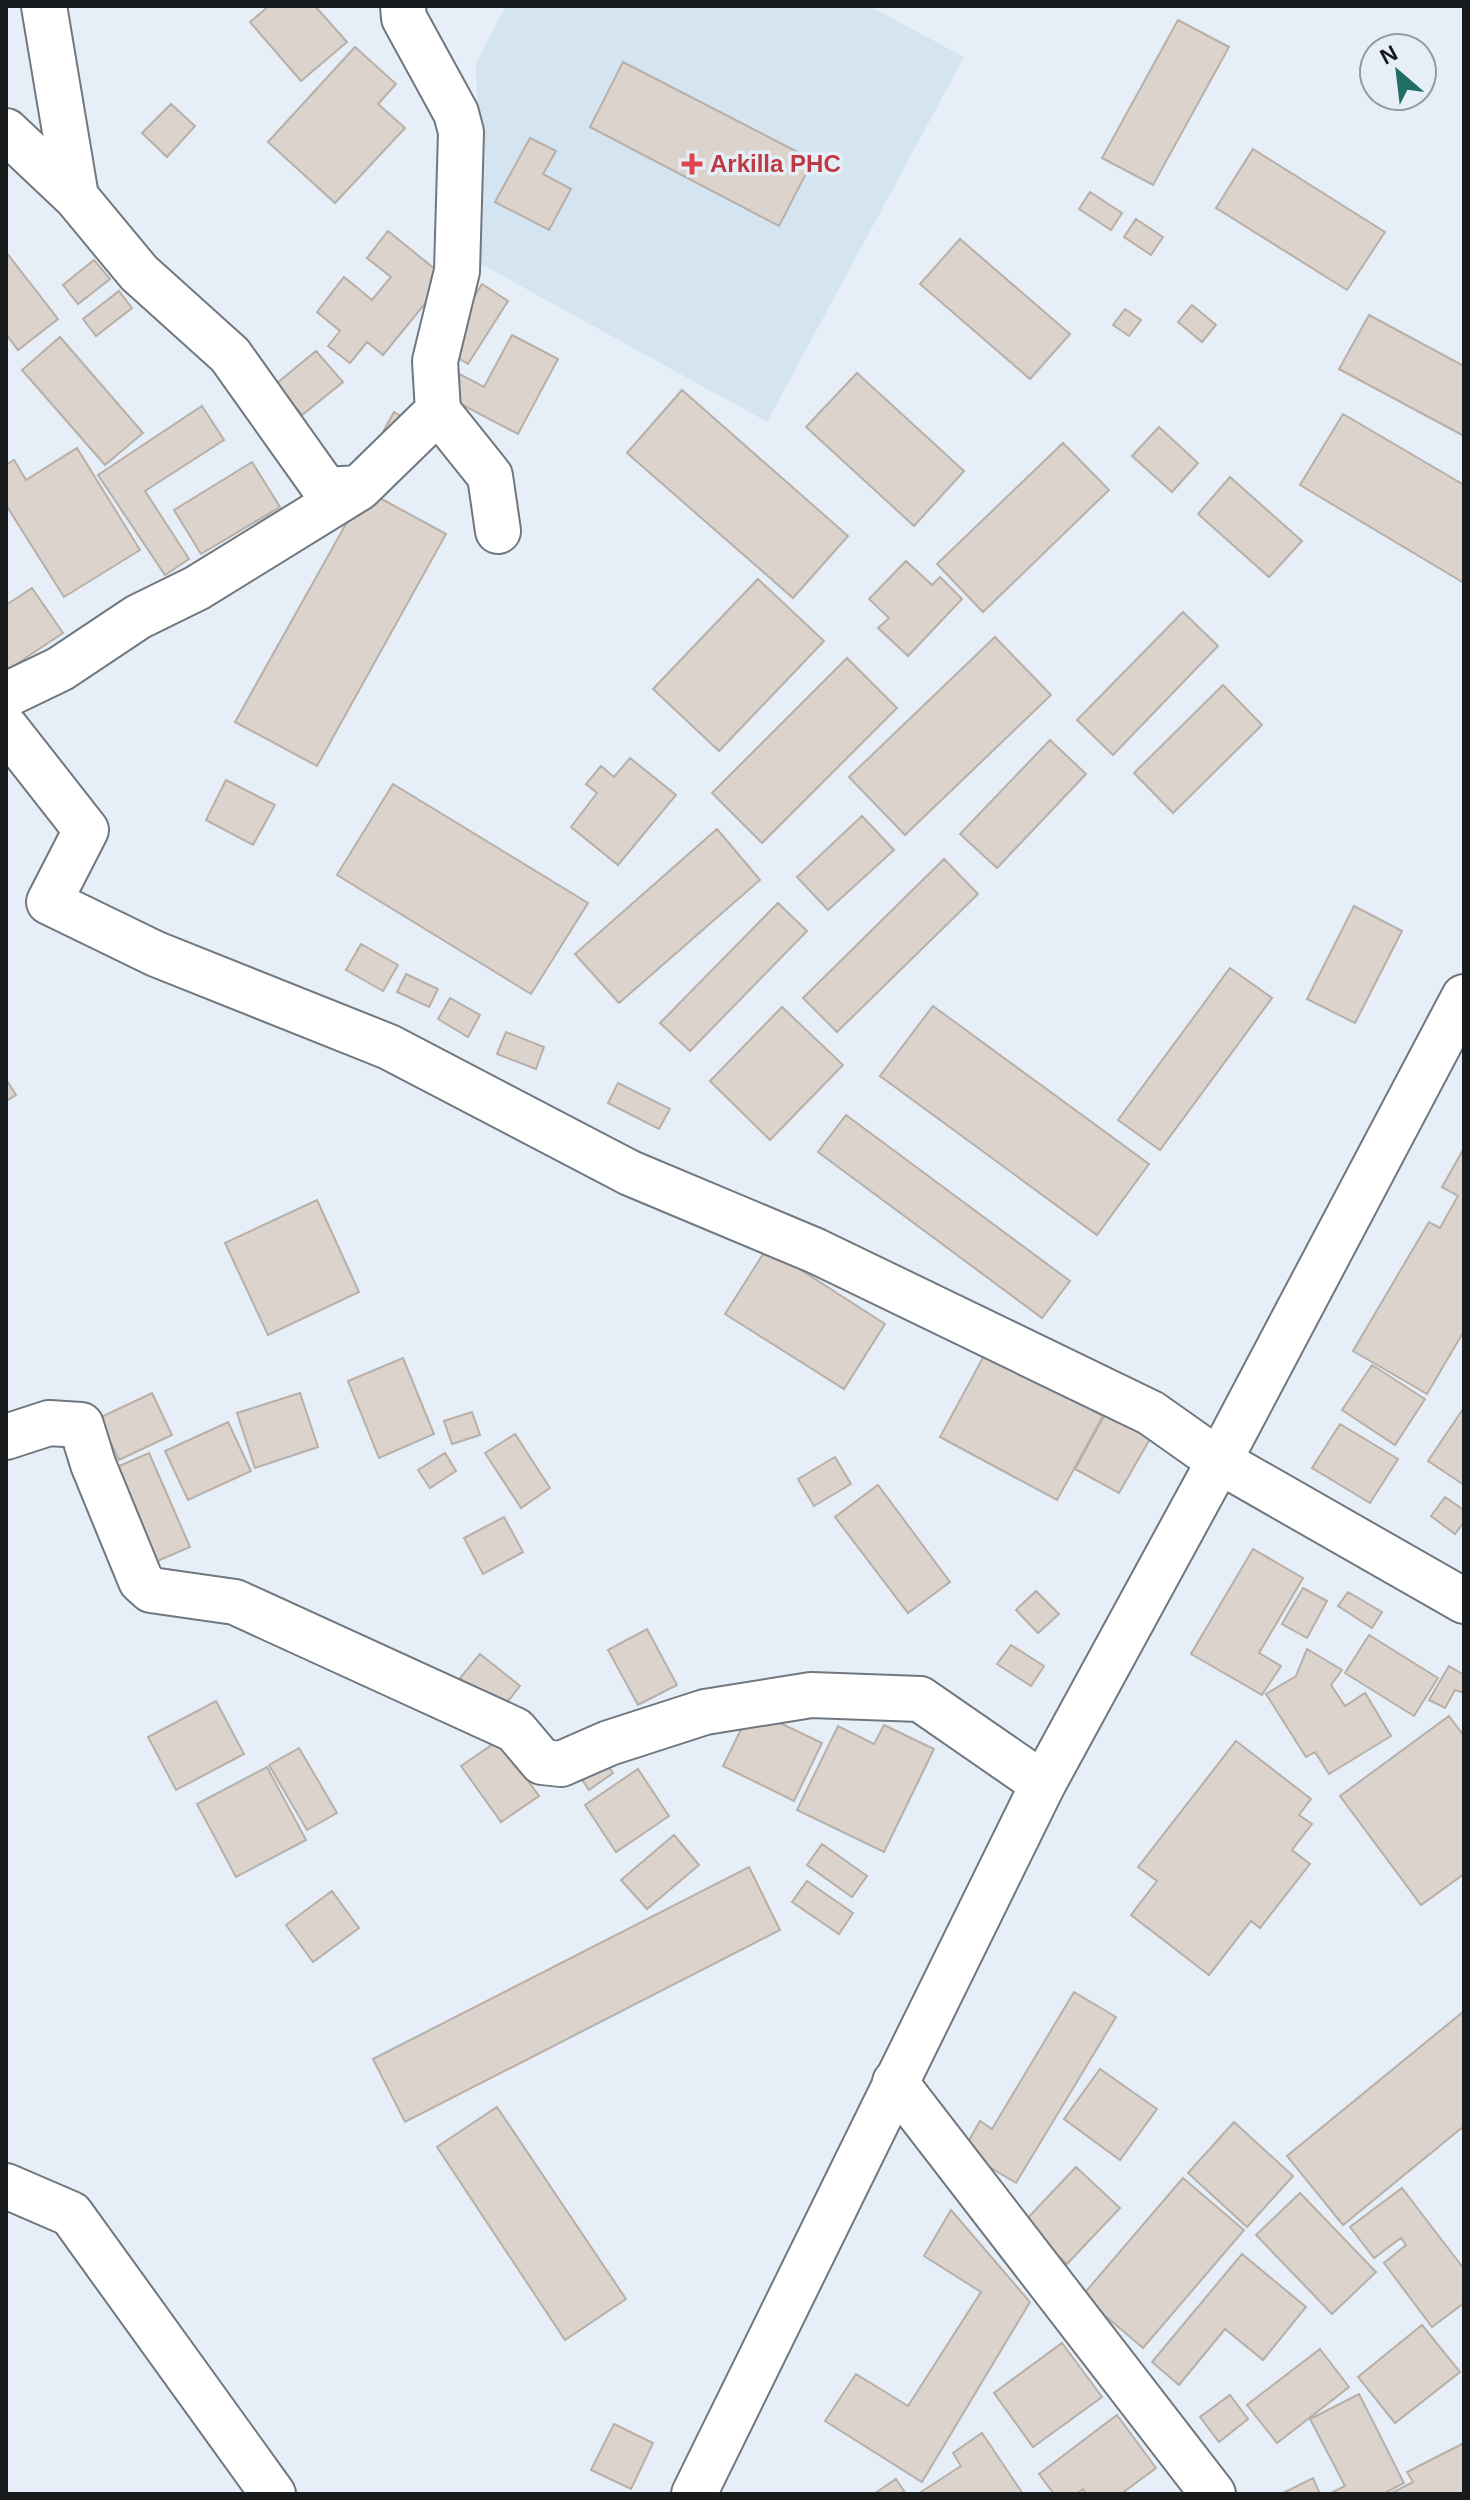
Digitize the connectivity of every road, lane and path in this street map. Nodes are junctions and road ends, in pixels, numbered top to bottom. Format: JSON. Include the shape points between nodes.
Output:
{"nodes":[{"id":1,"x":44,"y":6,"type":"edge"},
{"id":2,"x":403,"y":6,"type":"edge"},
{"id":3,"x":6,"y":131,"type":"edge"},
{"id":4,"x":76,"y":197,"type":"junction"},
{"id":5,"x":438,"y":411,"type":"junction"},
{"id":6,"x":359,"y":488,"type":"junction"},
{"id":7,"x":498,"y":531,"type":"dead end"},
{"id":8,"x":6,"y":695,"type":"edge"},
{"id":9,"x":6,"y":728,"type":"edge"},
{"id":10,"x":1464,"y":997,"type":"edge"},
{"id":11,"x":6,"y":1437,"type":"edge"},
{"id":12,"x":1219,"y":1461,"type":"junction"},
{"id":13,"x":1464,"y":1601,"type":"edge"},
{"id":14,"x":1043,"y":1784,"type":"junction"},
{"id":15,"x":895,"y":2082,"type":"junction"},
{"id":16,"x":6,"y":2186,"type":"edge"},
{"id":17,"x":273,"y":2494,"type":"edge"},
{"id":18,"x":694,"y":2494,"type":"edge"},
{"id":19,"x":1213,"y":2494,"type":"edge"}],
"edges":[{"from":1,"to":4,"type":"street"},
{"from":2,"to":5,"type":"street","via":[[404,18],[456,113],[461,132],[457,271],[435,361]]},
{"from":3,"to":4,"type":"street"},
{"from":4,"to":6,"type":"street","via":[[139,273],[230,355],[326,490]]},
{"from":5,"to":6,"type":"street"},
{"from":5,"to":7,"type":"street","via":[[490,476]]},
{"from":6,"to":8,"type":"street","via":[[197,588],[138,617],[60,669]]},
{"from":9,"to":12,"type":"street","via":[[86,830],[49,902],[156,954],[389,1047],[630,1173],[816,1251],[1151,1413]]},
{"from":10,"to":12,"type":"street"},
{"from":11,"to":14,"type":"street","via":[[49,1423],[81,1425],[141,1581],[151,1590],[235,1602],[515,1730],[542,1762],[561,1764],[705,1712],[811,1695],[920,1699]]},
{"from":12,"to":13,"type":"street"},
{"from":12,"to":14,"type":"street"},
{"from":14,"to":15,"type":"street"},
{"from":15,"to":18,"type":"street"},
{"from":15,"to":19,"type":"street"},
{"from":16,"to":17,"type":"street","via":[[71,2214]]}]}
